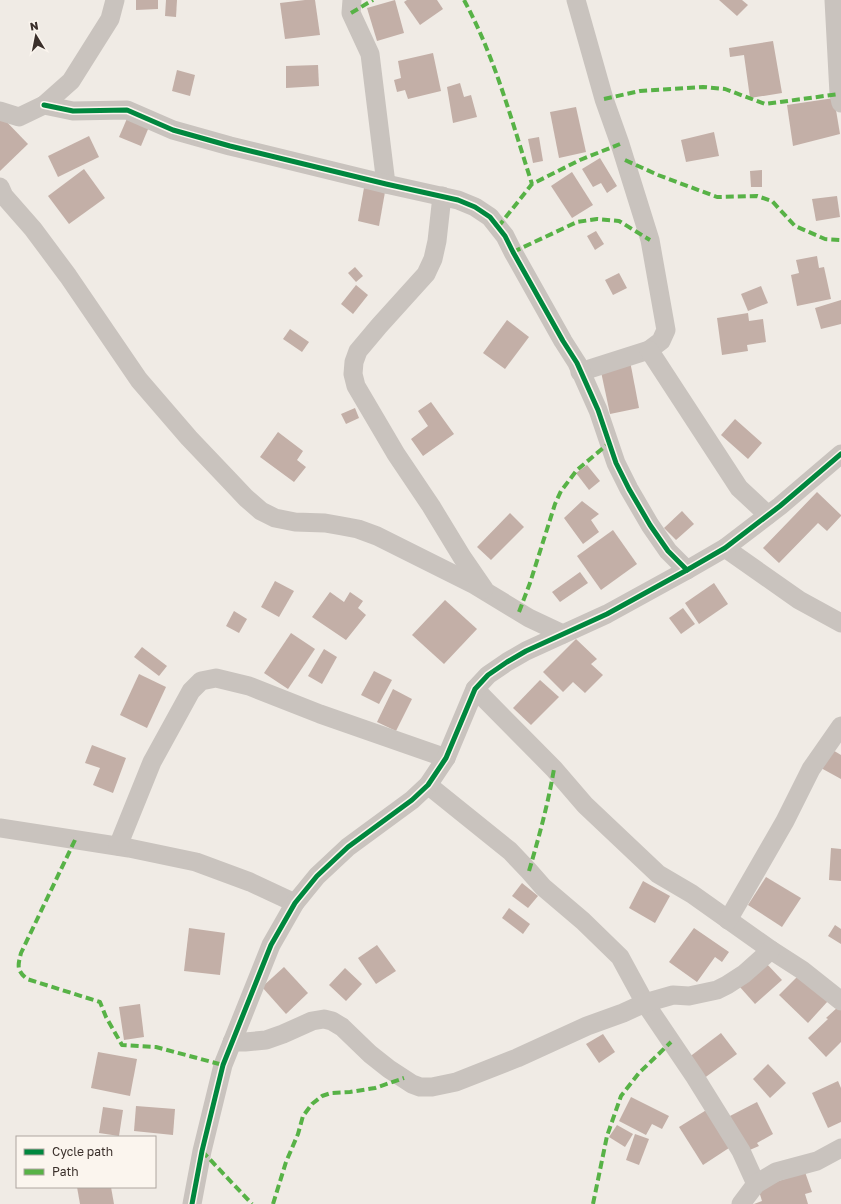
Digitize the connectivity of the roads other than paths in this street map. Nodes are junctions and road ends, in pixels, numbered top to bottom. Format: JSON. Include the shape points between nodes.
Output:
{"nodes":[{"id":1,"x":115,"y":0,"type":"edge"},
{"id":2,"x":352,"y":0,"type":"edge"},
{"id":3,"x":576,"y":0,"type":"edge"},
{"id":4,"x":834,"y":0,"type":"edge"},
{"id":5,"x":841,"y":103,"type":"edge"},
{"id":6,"x":44,"y":105,"type":"junction"},
{"id":7,"x":0,"y":111,"type":"edge"},
{"id":8,"x":386,"y":184,"type":"junction"},
{"id":9,"x":0,"y":187,"type":"edge"},
{"id":10,"x":442,"y":196,"type":"junction"},
{"id":11,"x":649,"y":350,"type":"junction"},
{"id":12,"x":580,"y":372,"type":"junction"},
{"id":13,"x":841,"y":454,"type":"edge"},
{"id":14,"x":768,"y":515,"type":"junction"},
{"id":15,"x":725,"y":548,"type":"junction"},
{"id":16,"x":688,"y":570,"type":"junction"},
{"id":17,"x":486,"y":592,"type":"junction"},
{"id":18,"x":841,"y":622,"type":"edge"},
{"id":19,"x":564,"y":634,"type":"junction"},
{"id":20,"x":475,"y":689,"type":"junction"},
{"id":21,"x":838,"y":736,"type":"edge"},
{"id":22,"x":446,"y":758,"type":"junction"},
{"id":23,"x":428,"y":785,"type":"junction"},
{"id":24,"x":0,"y":828,"type":"edge"},
{"id":25,"x":118,"y":846,"type":"junction"},
{"id":26,"x":295,"y":903,"type":"junction"},
{"id":27,"x":728,"y":920,"type":"junction"},
{"id":28,"x":771,"y":950,"type":"junction"},
{"id":29,"x":841,"y":1001,"type":"edge"},
{"id":30,"x":645,"y":1003,"type":"junction"},
{"id":31,"x":232,"y":1042,"type":"junction"},
{"id":32,"x":841,"y":1148,"type":"edge"},
{"id":33,"x":756,"y":1184,"type":"junction"},
{"id":34,"x":192,"y":1204,"type":"edge"},
{"id":35,"x":741,"y":1204,"type":"edge"}],
"edges":[{"from":1,"to":6,"type":"street","via":[[110,19],[71,81]]},
{"from":2,"to":8,"type":"street","via":[[351,13],[370,54]]},
{"from":3,"to":11,"type":"street","via":[[604,99],[650,240],[666,330],[661,341]]},
{"from":4,"to":5,"type":"street"},
{"from":6,"to":7,"type":"street","via":[[19,117]]},
{"from":6,"to":8,"type":"street","via":[[73,111],[127,110],[173,130]]},
{"from":8,"to":10,"type":"street"},
{"from":9,"to":17,"type":"street","via":[[4,196],[59,264],[139,380],[189,438],[261,511],[275,518],[295,522],[325,523],[358,529],[377,536]]},
{"from":10,"to":12,"type":"street","via":[[475,206],[490,217],[505,236]]},
{"from":10,"to":17,"type":"street","via":[[437,242],[426,274],[358,351],[353,374],[356,386],[392,448]]},
{"from":11,"to":12,"type":"street"},
{"from":11,"to":14,"type":"street","via":[[739,488]]},
{"from":12,"to":16,"type":"street","via":[[629,489],[668,551]]},
{"from":13,"to":14,"type":"street"},
{"from":14,"to":15,"type":"street"},
{"from":15,"to":16,"type":"street"},
{"from":15,"to":18,"type":"street","via":[[799,600]]},
{"from":16,"to":19,"type":"street"},
{"from":17,"to":19,"type":"street","via":[[529,618]]},
{"from":19,"to":20,"type":"street","via":[[506,662],[488,675]]},
{"from":20,"to":22,"type":"street"},
{"from":20,"to":27,"type":"street","via":[[554,769],[585,805],[658,874]]},
{"from":21,"to":27,"type":"street","via":[[811,769],[785,821]]},
{"from":22,"to":23,"type":"street"},
{"from":22,"to":25,"type":"street","via":[[320,714],[250,686],[216,678],[201,681],[190,691],[152,762]]},
{"from":23,"to":26,"type":"street","via":[[412,800],[348,847],[317,876]]},
{"from":23,"to":30,"type":"street","via":[[510,851],[543,887],[620,957]]},
{"from":24,"to":25,"type":"street"},
{"from":25,"to":26,"type":"street","via":[[196,862],[250,882]]},
{"from":26,"to":31,"type":"street","via":[[271,945]]},
{"from":27,"to":28,"type":"street"},
{"from":28,"to":29,"type":"street","via":[[802,970]]},
{"from":28,"to":30,"type":"street","via":[[744,974],[717,990],[689,996],[673,995]]},
{"from":30,"to":31,"type":"street","via":[[517,1058],[456,1082],[432,1087],[412,1084],[370,1054],[342,1027],[324,1019],[312,1021],[266,1040]]},
{"from":30,"to":33,"type":"street","via":[[695,1077],[740,1151]]},
{"from":31,"to":34,"type":"street","via":[[223,1065],[208,1124]]},
{"from":32,"to":33,"type":"street","via":[[817,1161],[776,1172]]},
{"from":33,"to":35,"type":"street"}]}
